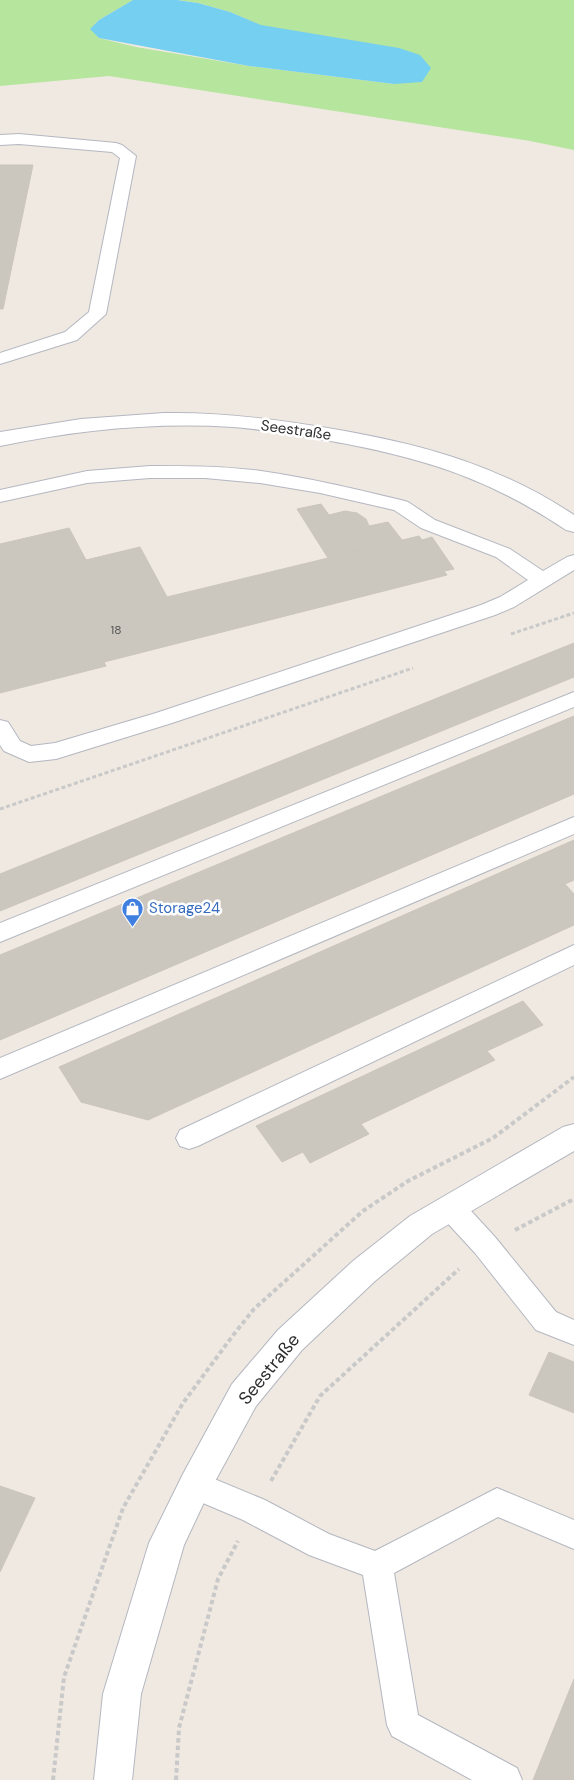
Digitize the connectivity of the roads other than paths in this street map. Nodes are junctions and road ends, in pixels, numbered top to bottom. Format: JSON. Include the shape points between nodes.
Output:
{"nodes":[{"id":1,"x":0,"y":140,"type":"edge"},
{"id":2,"x":0,"y":359,"type":"edge"},
{"id":3,"x":0,"y":439,"type":"edge"},
{"id":4,"x":0,"y":496,"type":"edge"},
{"id":5,"x":574,"y":526,"type":"edge"},
{"id":6,"x":574,"y":561,"type":"edge"},
{"id":7,"x":542,"y":580,"type":"junction"},
{"id":8,"x":574,"y":699,"type":"edge"},
{"id":9,"x":0,"y":727,"type":"edge"},
{"id":10,"x":574,"y":824,"type":"edge"},
{"id":11,"x":0,"y":933,"type":"edge"},
{"id":12,"x":574,"y":954,"type":"edge"},
{"id":13,"x":0,"y":1069,"type":"edge"},
{"id":14,"x":574,"y":1136,"type":"edge"},
{"id":15,"x":189,"y":1138,"type":"dead end"},
{"id":16,"x":451,"y":1208,"type":"junction"},
{"id":17,"x":574,"y":1333,"type":"edge"},
{"id":18,"x":195,"y":1485,"type":"junction"},
{"id":19,"x":574,"y":1535,"type":"edge"},
{"id":20,"x":377,"y":1566,"type":"junction"},
{"id":21,"x":113,"y":1780,"type":"edge"},
{"id":22,"x":505,"y":1780,"type":"edge"}],
"edges":[{"from":1,"to":2,"type":"lane","via":[[116,148],[128,156],[97,314],[71,336]]},
{"from":3,"to":5,"type":"street","name":"Seestraße","via":[[39,430],[138,420],[218,420],[295,428],[384,444],[429,456],[519,491]]},
{"from":4,"to":7,"type":"lane","via":[[87,477],[150,472],[206,472],[260,477],[401,506],[428,524],[504,553]]},
{"from":6,"to":7,"type":"lane"},
{"from":7,"to":9,"type":"lane","via":[[488,610],[56,751],[29,754],[12,746]]},
{"from":8,"to":11,"type":"lane"},
{"from":10,"to":13,"type":"lane"},
{"from":12,"to":15,"type":"lane"},
{"from":14,"to":16,"type":"street","name":"Seestraße"},
{"from":16,"to":17,"type":"lane","via":[[546,1321]]},
{"from":16,"to":18,"type":"street","name":"Seestraße","via":[[421,1225],[364,1271],[290,1340],[244,1395]]},
{"from":18,"to":20,"type":"lane","via":[[254,1510],[320,1545]]},
{"from":18,"to":21,"type":"street","name":"Seestraße","via":[[167,1542],[122,1694]]},
{"from":19,"to":20,"type":"lane","via":[[497,1502]]},
{"from":20,"to":22,"type":"lane","via":[[402,1725]]}]}
